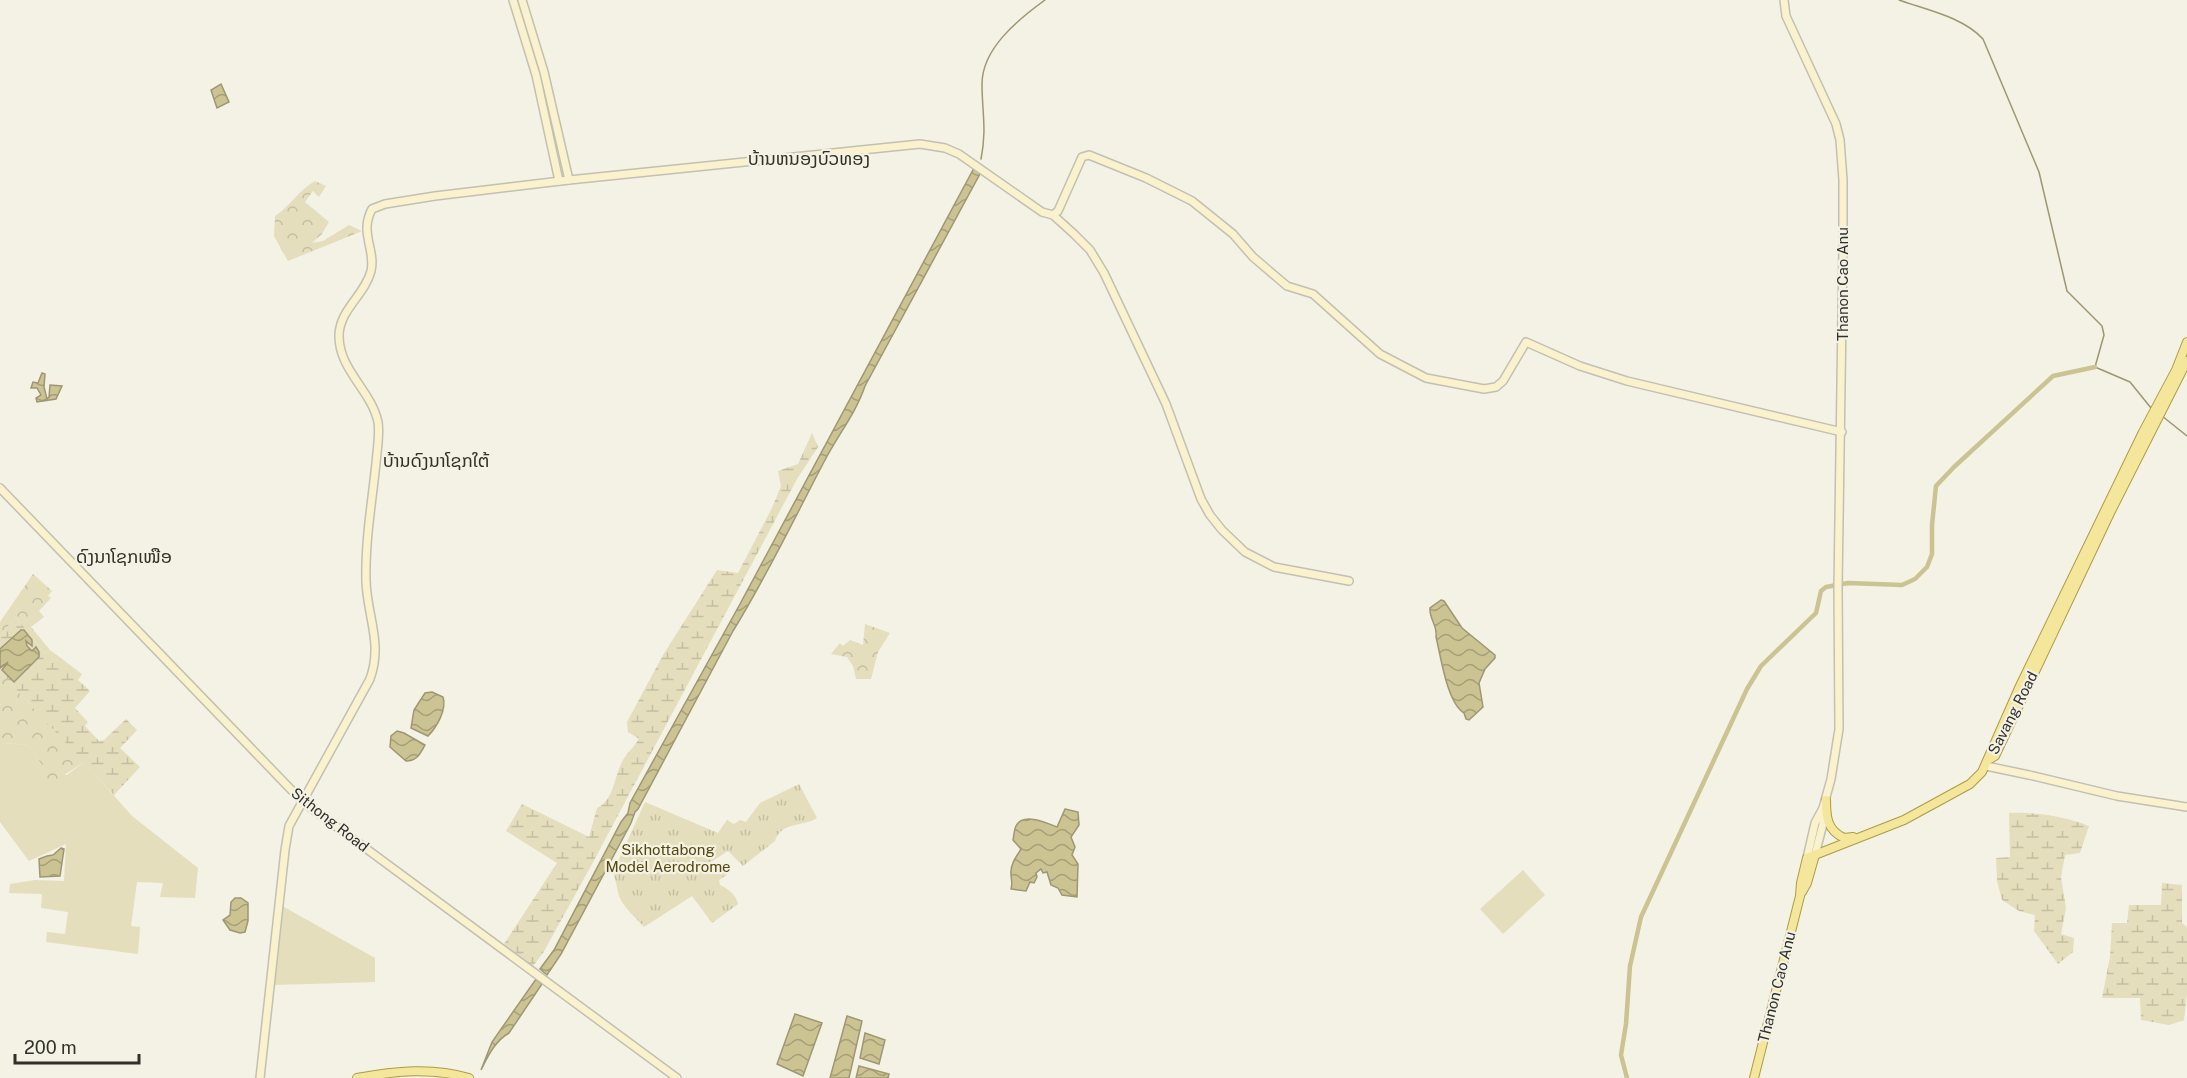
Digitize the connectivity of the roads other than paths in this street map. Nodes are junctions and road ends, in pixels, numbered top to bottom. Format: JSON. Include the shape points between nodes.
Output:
{"nodes":[{"id":1,"x":513,"y":0,"type":"edge"},
{"id":2,"x":522,"y":0,"type":"edge"},
{"id":3,"x":1785,"y":0,"type":"edge"},
{"id":4,"x":569,"y":180,"type":"junction"},
{"id":5,"x":559,"y":181,"type":"junction"},
{"id":6,"x":1053,"y":215,"type":"junction"},
{"id":7,"x":2187,"y":342,"type":"edge"},
{"id":8,"x":2187,"y":361,"type":"edge"},
{"id":9,"x":2167,"y":393,"type":"junction"},
{"id":10,"x":1842,"y":432,"type":"junction"},
{"id":11,"x":0,"y":488,"type":"edge"},
{"id":12,"x":1349,"y":581,"type":"dead end"},
{"id":13,"x":1987,"y":763,"type":"junction"},
{"id":14,"x":303,"y":802,"type":"junction"},
{"id":15,"x":1824,"y":804,"type":"junction"},
{"id":16,"x":2187,"y":807,"type":"edge"},
{"id":17,"x":1869,"y":834,"type":"junction"},
{"id":18,"x":1811,"y":856,"type":"junction"},
{"id":19,"x":260,"y":1078,"type":"edge"},
{"id":20,"x":357,"y":1078,"type":"edge"},
{"id":21,"x":469,"y":1078,"type":"edge"},
{"id":22,"x":677,"y":1078,"type":"edge"},
{"id":23,"x":1754,"y":1078,"type":"edge"}],
"edges":[{"from":1,"to":5,"type":"street","via":[[536,75]]},
{"from":2,"to":4,"type":"street","via":[[544,72]]},
{"from":3,"to":10,"type":"street","name":"Thanon Cao Anu","via":[[1786,16],[1830,107],[1840,140]]},
{"from":4,"to":5,"type":"street"},
{"from":4,"to":6,"type":"street","via":[[920,144],[959,153],[1042,212]]},
{"from":5,"to":14,"type":"street","via":[[385,204],[372,209],[368,216],[371,270],[348,309],[339,340],[344,360],[370,402],[379,426],[366,581],[376,657],[370,679]]},
{"from":6,"to":10,"type":"street","via":[[1082,157],[1089,155],[1192,201],[1287,286],[1313,294],[1380,354],[1426,378],[1496,387],[1527,342],[1580,366],[1627,381]]},
{"from":6,"to":12,"type":"street","via":[[1090,250],[1104,273],[1166,404],[1201,499],[1217,524],[1245,552],[1274,567]]},
{"from":7,"to":9,"type":"main road"},
{"from":8,"to":9,"type":"main road"},
{"from":9,"to":13,"type":"main road","name":"Savang Road","via":[[2080,569],[1995,756]]},
{"from":10,"to":15,"type":"street","name":"Thanon Cao Anu","via":[[1839,729]]},
{"from":11,"to":14,"type":"street","name":"Sithong Road"},
{"from":13,"to":16,"type":"street","via":[[2117,796]]},
{"from":13,"to":17,"type":"main road","name":"Savang Road","via":[[1977,779],[1957,792]]},
{"from":14,"to":19,"type":"street","via":[[287,835]]},
{"from":14,"to":22,"type":"street","name":"Sithong Road"},
{"from":15,"to":17,"type":"main road","via":[[1826,819],[1835,833],[1844,838]]},
{"from":15,"to":18,"type":"street","name":"Thanon Cao Anu"},
{"from":17,"to":18,"type":"main road","name":"Savang Road"},
{"from":18,"to":23,"type":"main road","name":"Thanon Cao Anu","via":[[1807,884],[1800,896]]},
{"from":20,"to":21,"type":"main road","via":[[409,1070]]}]}
